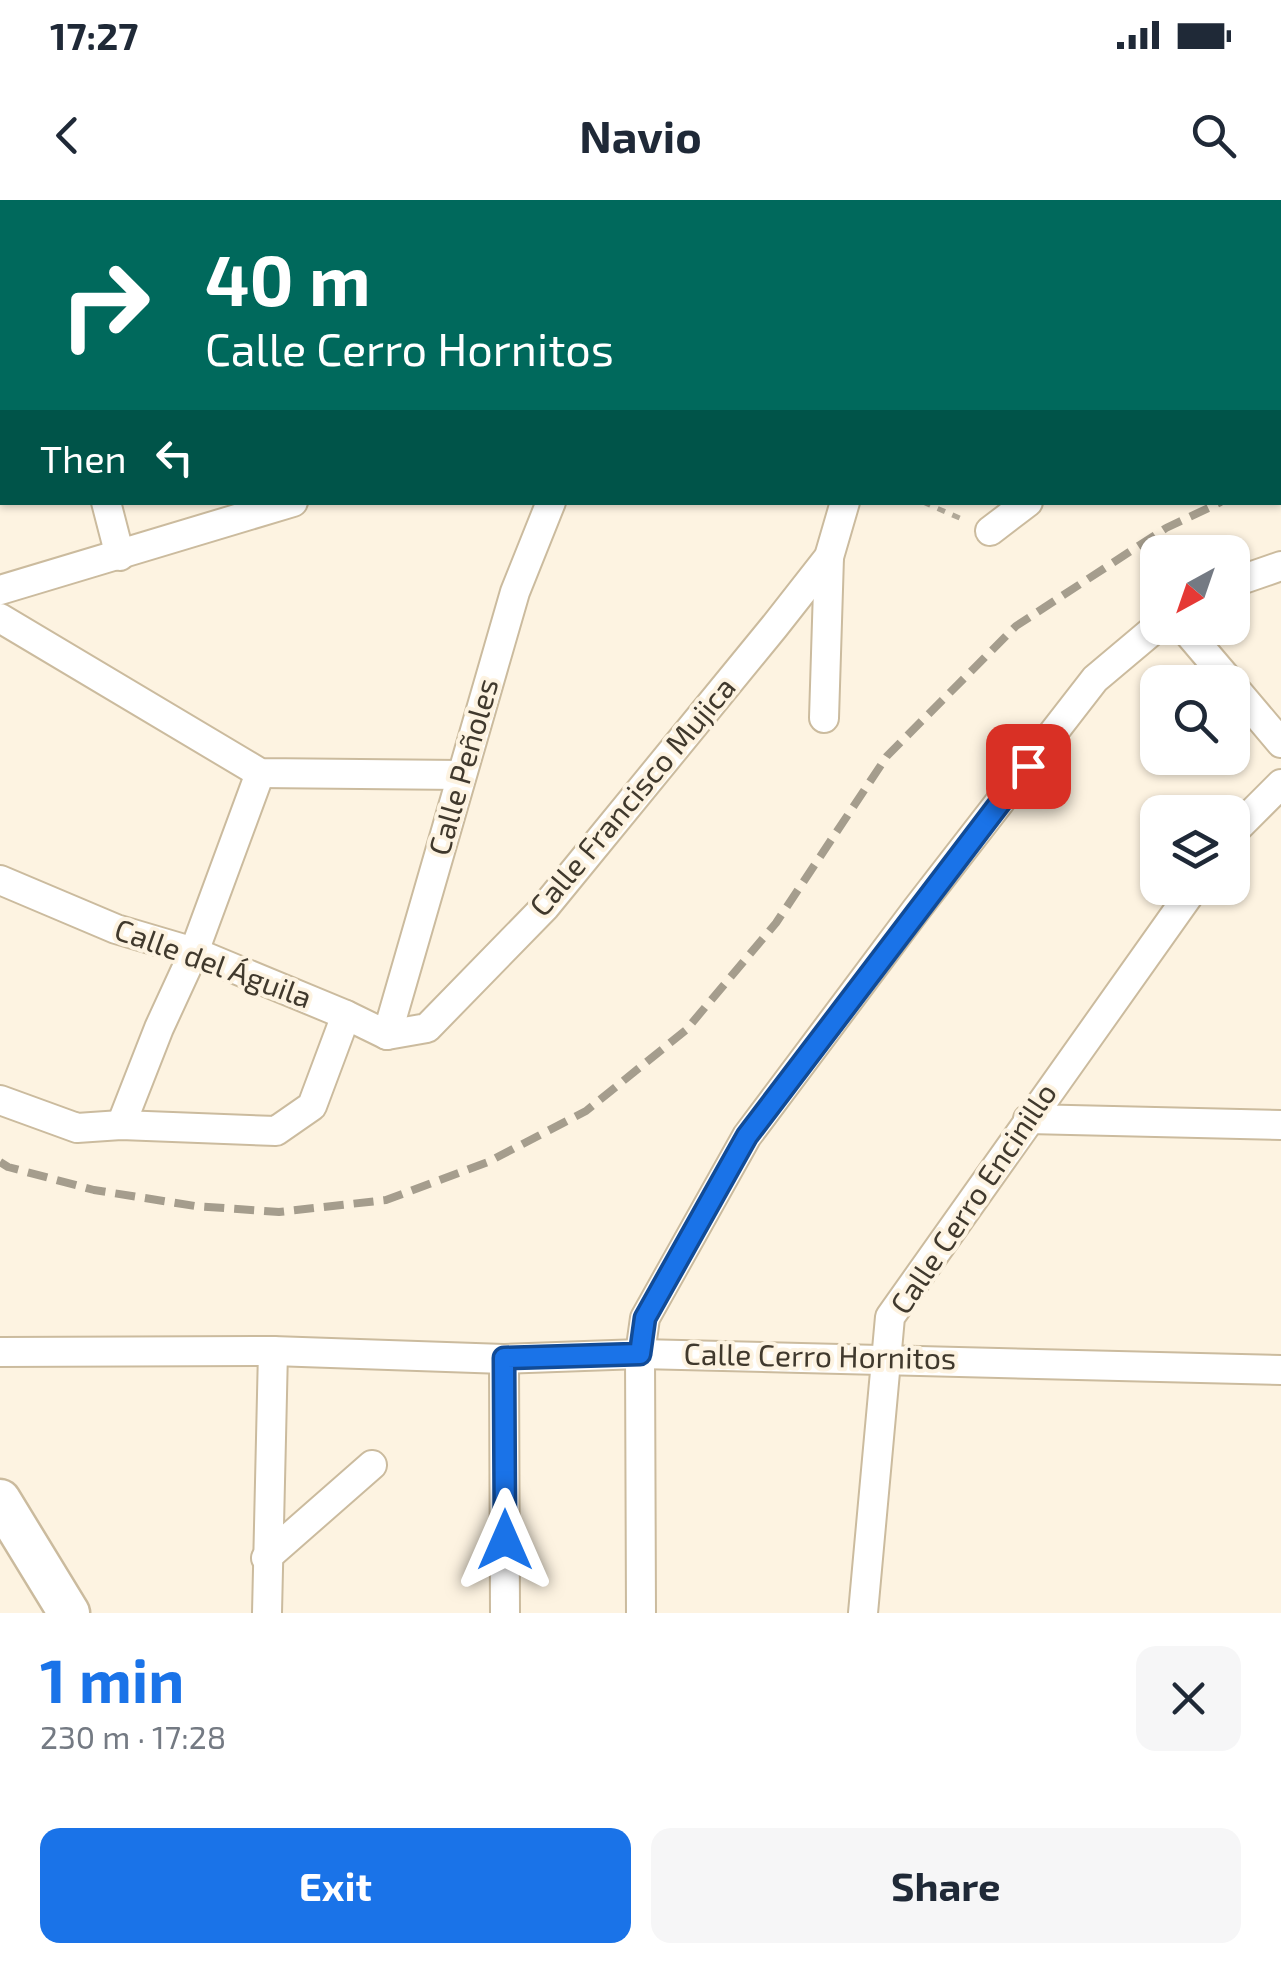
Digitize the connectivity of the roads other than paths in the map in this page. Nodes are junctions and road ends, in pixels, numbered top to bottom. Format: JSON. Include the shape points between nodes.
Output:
{"nodes":[{"id":1,"x":107,"y":505,"type":"edge"},
{"id":2,"x":283,"y":505,"type":"edge"},
{"id":3,"x":550,"y":505,"type":"edge"},
{"id":4,"x":844,"y":505,"type":"edge"},
{"id":5,"x":1024,"y":505,"type":"edge"},
{"id":6,"x":990,"y":531,"type":"road end"},
{"id":7,"x":120,"y":556,"type":"junction"},
{"id":8,"x":829,"y":557,"type":"junction"},
{"id":9,"x":1281,"y":566,"type":"edge"},
{"id":10,"x":1250,"y":577,"type":"edge"},
{"id":11,"x":0,"y":590,"type":"edge"},
{"id":12,"x":0,"y":618,"type":"edge"},
{"id":13,"x":1140,"y":641,"type":"edge"},
{"id":14,"x":1198,"y":645,"type":"edge"},
{"id":15,"x":1215,"y":665,"type":"edge"},
{"id":16,"x":1250,"y":706,"type":"edge"},
{"id":17,"x":824,"y":718,"type":"dead end"},
{"id":18,"x":1281,"y":742,"type":"edge"},
{"id":19,"x":260,"y":772,"type":"junction"},
{"id":20,"x":461,"y":775,"type":"junction"},
{"id":21,"x":1281,"y":784,"type":"edge"},
{"id":22,"x":1250,"y":816,"type":"edge"},
{"id":23,"x":0,"y":880,"type":"edge"},
{"id":24,"x":1182,"y":905,"type":"edge"},
{"id":25,"x":194,"y":952,"type":"junction"},
{"id":26,"x":346,"y":1014,"type":"junction"},
{"id":27,"x":386,"y":1035,"type":"junction"},
{"id":28,"x":0,"y":1100,"type":"edge"},
{"id":29,"x":1028,"y":1119,"type":"junction"},
{"id":30,"x":121,"y":1125,"type":"junction"},
{"id":31,"x":1281,"y":1125,"type":"edge"},
{"id":32,"x":272,"y":1351,"type":"junction"},
{"id":33,"x":0,"y":1352,"type":"edge"},
{"id":34,"x":640,"y":1354,"type":"junction"},
{"id":35,"x":504,"y":1358,"type":"junction"},
{"id":36,"x":886,"y":1358,"type":"junction"},
{"id":37,"x":1281,"y":1370,"type":"edge"},
{"id":38,"x":372,"y":1465,"type":"dead end"},
{"id":39,"x":0,"y":1500,"type":"edge"},
{"id":40,"x":0,"y":1535,"type":"edge"},
{"id":41,"x":266,"y":1558,"type":"junction"},
{"id":42,"x":48,"y":1613,"type":"edge"},
{"id":43,"x":69,"y":1613,"type":"edge"},
{"id":44,"x":267,"y":1613,"type":"edge"},
{"id":45,"x":505,"y":1613,"type":"edge"},
{"id":46,"x":641,"y":1613,"type":"edge"},
{"id":47,"x":863,"y":1613,"type":"edge"}],
"edges":[{"from":1,"to":7,"type":"street"},
{"from":2,"to":7,"type":"street"},
{"from":3,"to":20,"type":"street","name":"Calle Peñoles","via":[[515,592]]},
{"from":4,"to":8,"type":"street","name":"Calle Francisco Mujica"},
{"from":5,"to":6,"type":"street"},
{"from":7,"to":11,"type":"street"},
{"from":8,"to":17,"type":"street","name":"Calle Francisco Mujica"},
{"from":8,"to":27,"type":"street","name":"Calle Francisco Mujica","via":[[545,907],[427,1028]]},
{"from":9,"to":10,"type":"street"},
{"from":12,"to":19,"type":"street"},
{"from":13,"to":34,"type":"street","via":[[1095,680],[747,1136],[645,1318]]},
{"from":14,"to":15,"type":"street"},
{"from":16,"to":18,"type":"street"},
{"from":19,"to":20,"type":"street"},
{"from":19,"to":25,"type":"street"},
{"from":20,"to":27,"type":"street","name":"Calle Peñoles"},
{"from":21,"to":22,"type":"street"},
{"from":23,"to":25,"type":"street","name":"Calle del Águila","via":[[116,929]]},
{"from":24,"to":29,"type":"street","name":"Calle Cerro Encinillo"},
{"from":25,"to":26,"type":"street","name":"Calle del Águila"},
{"from":25,"to":30,"type":"street"},
{"from":26,"to":27,"type":"street","name":"Calle del Águila"},
{"from":26,"to":30,"type":"street","via":[[312,1106],[276,1131]]},
{"from":28,"to":30,"type":"street","via":[[77,1128]]},
{"from":29,"to":31,"type":"street"},
{"from":29,"to":36,"type":"street","name":"Calle Cerro Encinillo","via":[[890,1316]]},
{"from":32,"to":33,"type":"street","name":"Calle Cerro Hornitos"},
{"from":32,"to":35,"type":"street","name":"Calle Cerro Hornitos"},
{"from":32,"to":41,"type":"street"},
{"from":34,"to":35,"type":"street","name":"Calle Cerro Hornitos"},
{"from":34,"to":36,"type":"street","name":"Calle Cerro Hornitos"},
{"from":34,"to":46,"type":"street"},
{"from":35,"to":45,"type":"street"},
{"from":36,"to":37,"type":"street","name":"Calle Cerro Hornitos"},
{"from":36,"to":47,"type":"street","name":"Calle Cerro Encinillo"},
{"from":38,"to":41,"type":"street"},
{"from":39,"to":43,"type":"main road"},
{"from":40,"to":42,"type":"main road"},
{"from":41,"to":44,"type":"street"}]}
